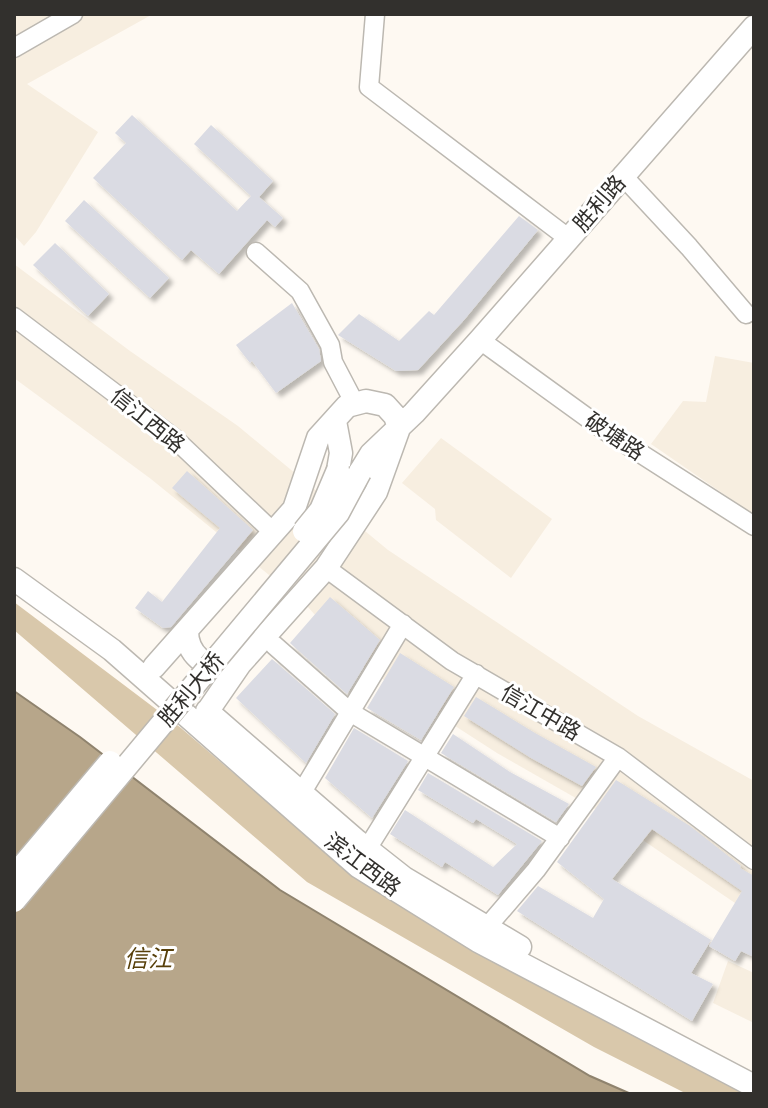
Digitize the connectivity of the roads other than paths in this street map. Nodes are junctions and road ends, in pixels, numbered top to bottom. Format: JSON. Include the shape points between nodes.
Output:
{"nodes":[{"id":1,"x":73,"y":14,"type":"edge"},
{"id":2,"x":375,"y":14,"type":"edge"},
{"id":3,"x":754,"y":27,"type":"edge"},
{"id":4,"x":14,"y":48,"type":"edge"},
{"id":5,"x":622,"y":175,"type":"junction"},
{"id":6,"x":568,"y":238,"type":"junction"},
{"id":7,"x":256,"y":252,"type":"dead end"},
{"id":8,"x":746,"y":314,"type":"dead end"},
{"id":9,"x":14,"y":317,"type":"edge"},
{"id":10,"x":480,"y":340,"type":"junction"},
{"id":11,"x":444,"y":378,"type":"junction"},
{"id":12,"x":355,"y":404,"type":"junction"},
{"id":13,"x":385,"y":405,"type":"junction"},
{"id":14,"x":335,"y":421,"type":"junction"},
{"id":15,"x":399,"y":428,"type":"junction"},
{"id":16,"x":349,"y":471,"type":"junction"},
{"id":17,"x":754,"y":526,"type":"edge"},
{"id":18,"x":273,"y":532,"type":"junction"},
{"id":19,"x":14,"y":564,"type":"edge"},
{"id":20,"x":326,"y":568,"type":"junction"},
{"id":21,"x":14,"y":579,"type":"edge"},
{"id":22,"x":403,"y":624,"type":"junction"},
{"id":23,"x":196,"y":626,"type":"junction"},
{"id":24,"x":274,"y":645,"type":"dead end"},
{"id":25,"x":245,"y":655,"type":"junction"},
{"id":26,"x":154,"y":667,"type":"junction"},
{"id":27,"x":476,"y":674,"type":"junction"},
{"id":28,"x":207,"y":712,"type":"junction"},
{"id":29,"x":350,"y":712,"type":"junction"},
{"id":30,"x":425,"y":757,"type":"junction"},
{"id":31,"x":618,"y":757,"type":"junction"},
{"id":32,"x":302,"y":792,"type":"junction"},
{"id":33,"x":560,"y":838,"type":"junction"},
{"id":34,"x":367,"y":849,"type":"junction"},
{"id":35,"x":754,"y":860,"type":"edge"},
{"id":36,"x":14,"y":876,"type":"edge"},
{"id":37,"x":14,"y":901,"type":"edge"},
{"id":38,"x":487,"y":927,"type":"junction"},
{"id":39,"x":754,"y":1072,"type":"edge"},
{"id":40,"x":754,"y":1086,"type":"edge"}],
"edges":[{"from":1,"to":4,"type":"street"},
{"from":2,"to":6,"type":"street","via":[[369,87]]},
{"from":3,"to":5,"type":"main road","name":"胜利路"},
{"from":5,"to":6,"type":"main road","name":"胜利路"},
{"from":5,"to":8,"type":"street"},
{"from":6,"to":10,"type":"main road","name":"胜利路"},
{"from":7,"to":12,"type":"street","via":[[300,291]]},
{"from":9,"to":18,"type":"street","name":"信江西路","via":[[174,438]]},
{"from":10,"to":11,"type":"main road","name":"胜利路"},
{"from":10,"to":17,"type":"street","name":"破塘路","via":[[607,432]]},
{"from":11,"to":13,"type":"main road"},
{"from":11,"to":15,"type":"main road","name":"胜利路"},
{"from":12,"to":13,"type":"main road"},
{"from":12,"to":14,"type":"main road"},
{"from":13,"to":15,"type":"main road"},
{"from":14,"to":16,"type":"main road"},
{"from":14,"to":18,"type":"main road","via":[[318,438],[294,509]]},
{"from":15,"to":16,"type":"main road","name":"胜利路"},
{"from":15,"to":20,"type":"main road","via":[[376,492]]},
{"from":16,"to":36,"type":"main road","name":"胜利大桥","bridge":true},
{"from":16,"to":37,"type":"main road","name":"胜利大桥","bridge":true,"via":[[338,513]]},
{"from":18,"to":23,"type":"main road"},
{"from":19,"to":26,"type":"main road","name":"滨江西路"},
{"from":20,"to":22,"type":"street","name":"信江中路"},
{"from":20,"to":25,"type":"main road","via":[[292,598]]},
{"from":21,"to":40,"type":"main road","name":"滨江西路","via":[[112,650],[359,867],[478,941]]},
{"from":22,"to":27,"type":"street","name":"信江中路"},
{"from":22,"to":29,"type":"street"},
{"from":23,"to":25,"type":"main road","via":[[190,648],[212,667],[223,668]]},
{"from":23,"to":26,"type":"main road"},
{"from":24,"to":29,"type":"street"},
{"from":25,"to":28,"type":"main road"},
{"from":26,"to":28,"type":"main road","name":"滨江西路"},
{"from":27,"to":30,"type":"street"},
{"from":27,"to":31,"type":"street","name":"信江中路"},
{"from":28,"to":32,"type":"main road","name":"滨江西路"},
{"from":29,"to":30,"type":"street"},
{"from":29,"to":32,"type":"street"},
{"from":30,"to":33,"type":"street"},
{"from":30,"to":34,"type":"street"},
{"from":31,"to":33,"type":"street"},
{"from":31,"to":35,"type":"street","name":"信江中路"},
{"from":32,"to":34,"type":"main road","name":"滨江西路"},
{"from":33,"to":38,"type":"street"},
{"from":34,"to":38,"type":"main road","name":"滨江西路","via":[[404,878]]},
{"from":38,"to":39,"type":"main road","name":"滨江西路","via":[[616,1003]]}]}
